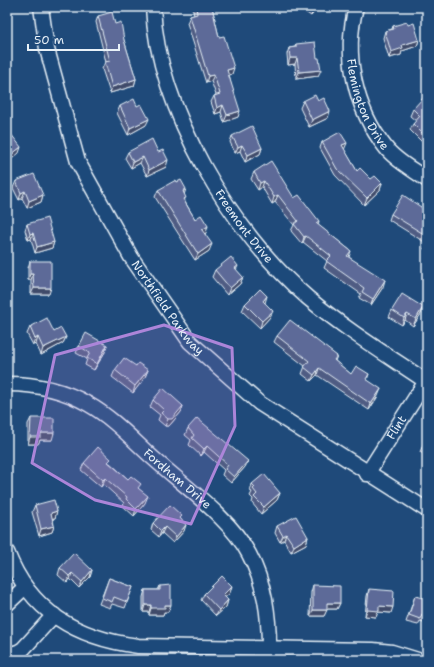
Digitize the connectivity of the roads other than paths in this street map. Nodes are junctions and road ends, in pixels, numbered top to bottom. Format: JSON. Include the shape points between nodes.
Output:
{"nodes":[{"id":1,"x":41,"y":7,"type":"edge"},
{"id":2,"x":153,"y":7,"type":"edge"},
{"id":3,"x":356,"y":7,"type":"edge"},
{"id":4,"x":427,"y":180,"type":"edge"},
{"id":5,"x":427,"y":381,"type":"edge"},
{"id":6,"x":7,"y":384,"type":"edge"},
{"id":7,"x":367,"y":474,"type":"junction"},
{"id":8,"x":427,"y":510,"type":"edge"},
{"id":9,"x":7,"y":552,"type":"edge"},
{"id":10,"x":25,"y":587,"type":"junction"},
{"id":11,"x":7,"y":604,"type":"edge"},
{"id":12,"x":54,"y":615,"type":"junction"},
{"id":13,"x":270,"y":648,"type":"junction"},
{"id":14,"x":7,"y":655,"type":"edge"},
{"id":15,"x":418,"y":660,"type":"edge"}],
"edges":[{"from":1,"to":7,"type":"street","name":"Northfield Parkway","via":[[47,49],[78,162],[135,263],[190,342],[259,403]]},
{"from":2,"to":5,"type":"street","name":"Freemont Drive","via":[[161,56],[182,122],[208,176],[240,224],[307,297]]},
{"from":3,"to":4,"type":"street","name":"Flemington Drive","via":[[350,42],[352,74],[364,110],[387,150]]},
{"from":5,"to":7,"type":"street","name":"Flint"},
{"from":6,"to":13,"type":"street","name":"Fordham Drive","via":[[39,386],[70,395],[88,404],[118,426],[230,527],[249,553],[259,576],[267,608]]},
{"from":7,"to":8,"type":"street","name":"Northfield Parkway"},
{"from":9,"to":10,"type":"street"},
{"from":10,"to":11,"type":"street"},
{"from":10,"to":12,"type":"street"},
{"from":12,"to":13,"type":"street","via":[[76,629],[116,643],[173,647]]},
{"from":12,"to":14,"type":"street","via":[[23,649]]},
{"from":13,"to":15,"type":"street","via":[[373,650],[392,652]]}]}
